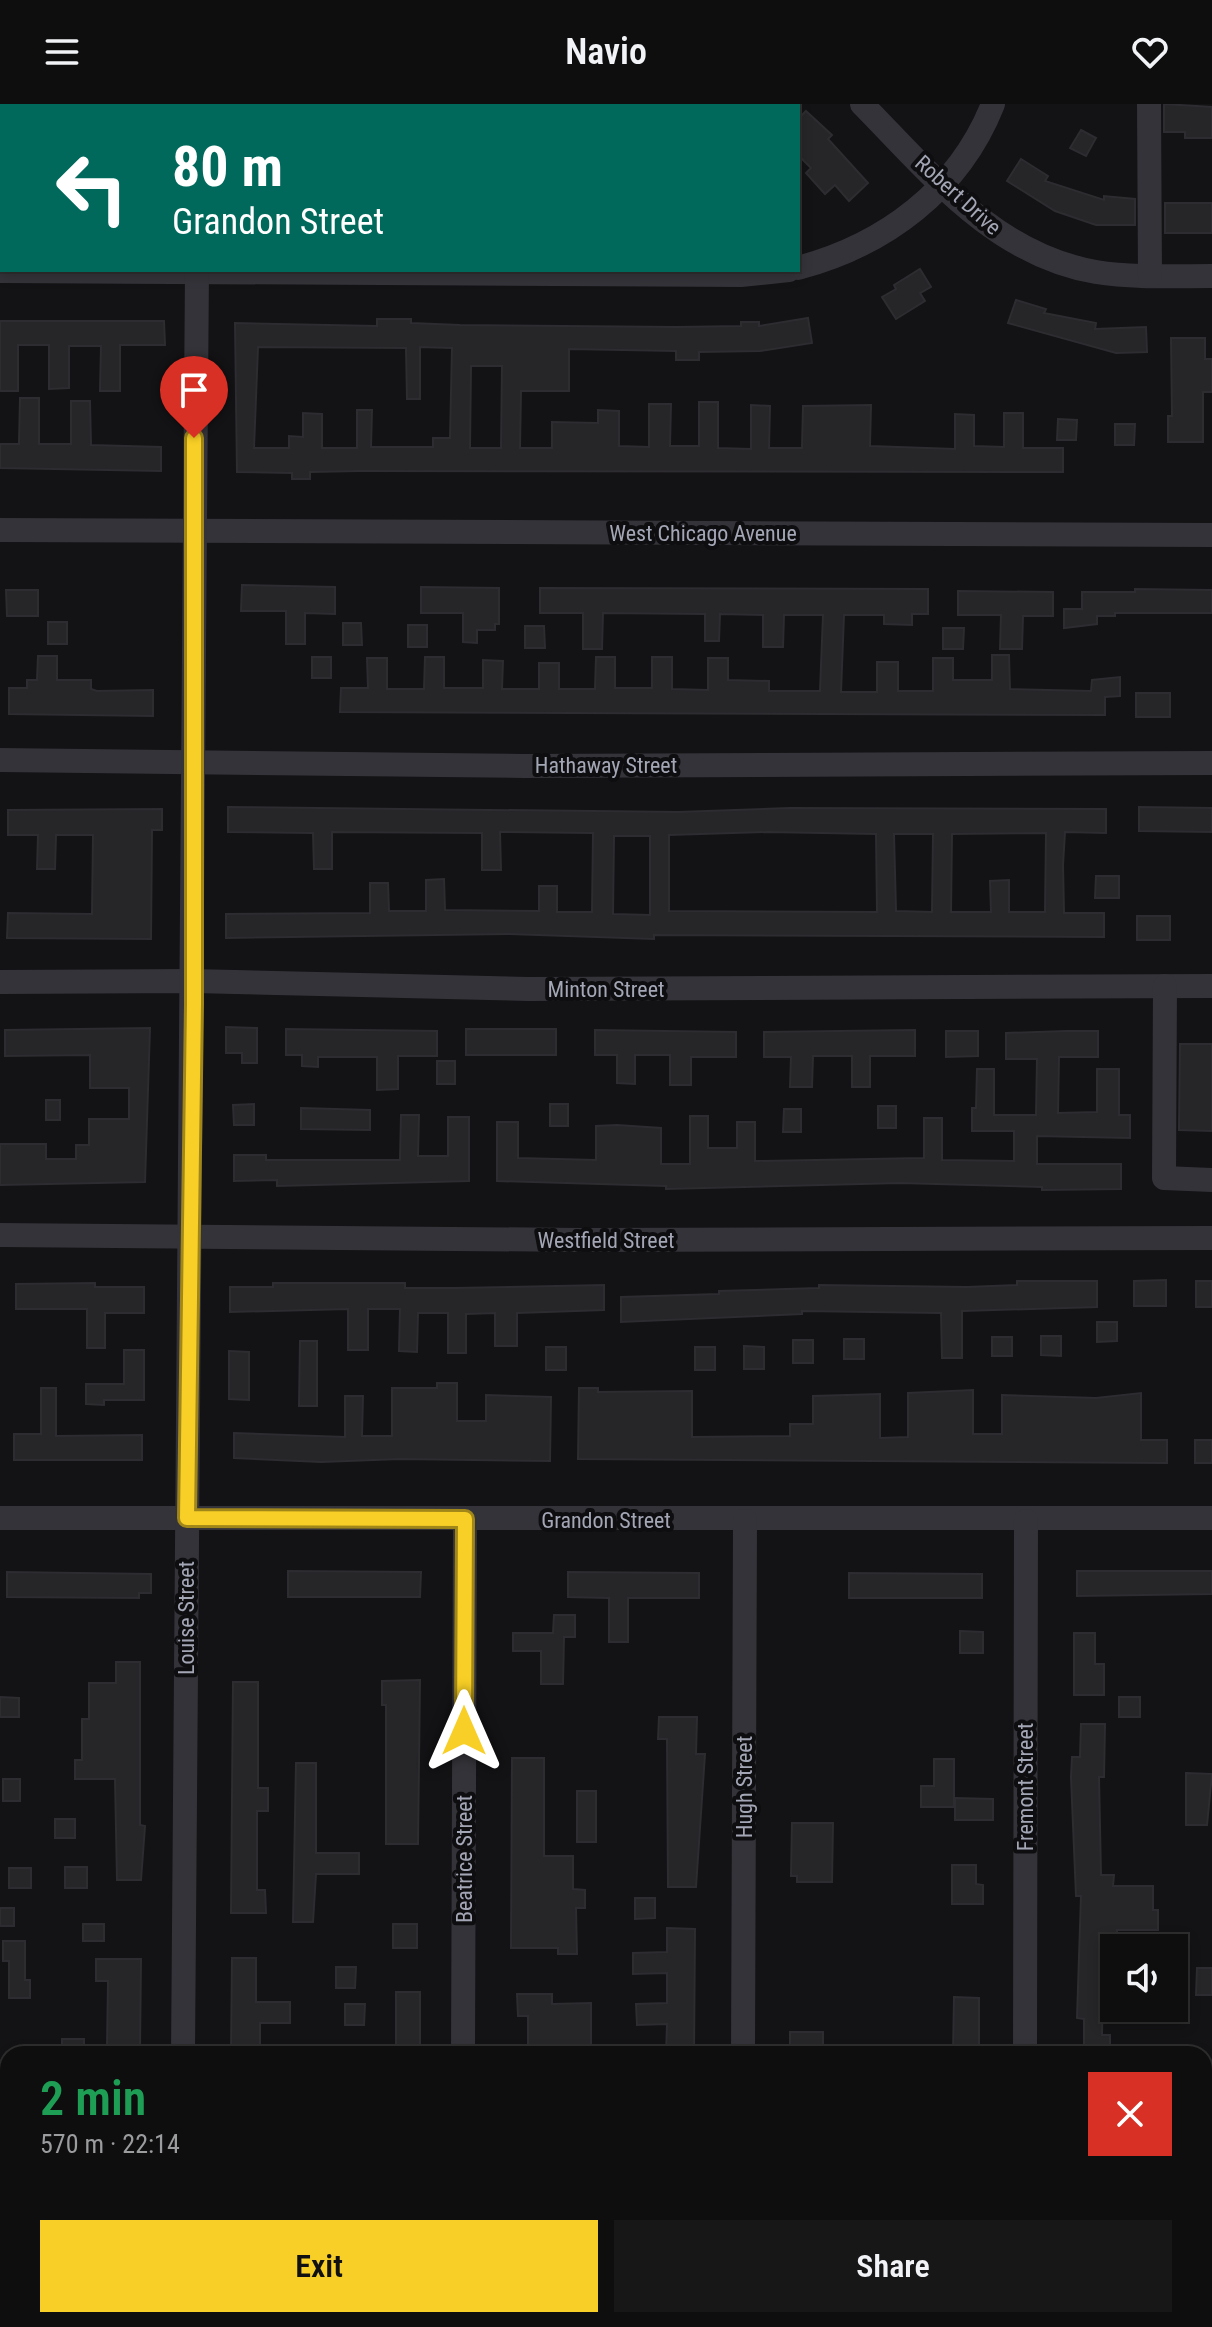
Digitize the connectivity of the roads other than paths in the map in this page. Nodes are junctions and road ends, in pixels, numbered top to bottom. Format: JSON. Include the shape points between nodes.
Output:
{"nodes":[{"id":1,"x":862,"y":104,"type":"edge"},
{"id":2,"x":993,"y":104,"type":"edge"},
{"id":3,"x":1149,"y":104,"type":"edge"},
{"id":4,"x":942,"y":184,"type":"junction"},
{"id":5,"x":800,"y":267,"type":"edge"},
{"id":6,"x":197,"y":272,"type":"edge"},
{"id":7,"x":333,"y":272,"type":"edge"},
{"id":8,"x":770,"y":272,"type":"edge"},
{"id":9,"x":1150,"y":276,"type":"junction"},
{"id":10,"x":1212,"y":276,"type":"edge"},
{"id":11,"x":0,"y":530,"type":"edge"},
{"id":12,"x":193,"y":531,"type":"junction"},
{"id":13,"x":1212,"y":535,"type":"edge"},
{"id":14,"x":0,"y":760,"type":"edge"},
{"id":15,"x":192,"y":761,"type":"junction"},
{"id":16,"x":1212,"y":763,"type":"edge"},
{"id":17,"x":193,"y":981,"type":"junction"},
{"id":18,"x":0,"y":982,"type":"edge"},
{"id":19,"x":1165,"y":986,"type":"junction"},
{"id":20,"x":1212,"y":986,"type":"edge"},
{"id":21,"x":1212,"y":1180,"type":"edge"},
{"id":22,"x":0,"y":1235,"type":"edge"},
{"id":23,"x":190,"y":1236,"type":"junction"},
{"id":24,"x":1212,"y":1238,"type":"edge"},
{"id":25,"x":0,"y":1518,"type":"edge"},
{"id":26,"x":187,"y":1518,"type":"junction"},
{"id":27,"x":1212,"y":1518,"type":"edge"},
{"id":28,"x":465,"y":1519,"type":"junction"},
{"id":29,"x":745,"y":1521,"type":"junction"},
{"id":30,"x":1026,"y":1521,"type":"junction"},
{"id":31,"x":183,"y":2046,"type":"edge"},
{"id":32,"x":463,"y":2046,"type":"edge"},
{"id":33,"x":743,"y":2046,"type":"edge"},
{"id":34,"x":1025,"y":2046,"type":"edge"}],
"edges":[{"from":1,"to":4,"type":"street","name":"Robert Drive"},
{"from":2,"to":4,"type":"street","via":[[968,153]]},
{"from":3,"to":9,"type":"street"},
{"from":4,"to":5,"type":"street","via":[[913,214],[878,237]]},
{"from":4,"to":9,"type":"street","name":"Robert Drive","via":[[985,224],[1037,254],[1094,272]]},
{"from":6,"to":12,"type":"street","name":"Louise Street"},
{"from":7,"to":8,"type":"street"},
{"from":9,"to":10,"type":"street","name":"Robert Drive"},
{"from":11,"to":12,"type":"street","name":"West Chicago Avenue"},
{"from":12,"to":13,"type":"street","name":"West Chicago Avenue"},
{"from":12,"to":15,"type":"street","name":"Louise Street"},
{"from":14,"to":15,"type":"street","name":"Hathaway Street"},
{"from":15,"to":16,"type":"street","name":"Hathaway Street","via":[[524,766]]},
{"from":15,"to":17,"type":"street","name":"Louise Street"},
{"from":17,"to":18,"type":"street","name":"Minton Street"},
{"from":17,"to":19,"type":"street","name":"Minton Street","via":[[528,989]]},
{"from":17,"to":23,"type":"street","name":"Louise Street"},
{"from":19,"to":20,"type":"street","name":"Minton Street"},
{"from":19,"to":21,"type":"street","via":[[1164,1178]]},
{"from":22,"to":23,"type":"street","name":"Westfield Street"},
{"from":23,"to":24,"type":"street","name":"Westfield Street"},
{"from":23,"to":26,"type":"street","name":"Louise Street"},
{"from":25,"to":26,"type":"street","name":"Grandon Street"},
{"from":26,"to":28,"type":"street","name":"Grandon Street"},
{"from":26,"to":31,"type":"street","name":"Louise Street"},
{"from":27,"to":30,"type":"street","name":"Grandon Street"},
{"from":28,"to":29,"type":"street","name":"Grandon Street"},
{"from":28,"to":32,"type":"street","name":"Beatrice Street"},
{"from":29,"to":30,"type":"street","name":"Grandon Street"},
{"from":29,"to":33,"type":"street","name":"Hugh Street"},
{"from":30,"to":34,"type":"street","name":"Fremont Street"}]}
